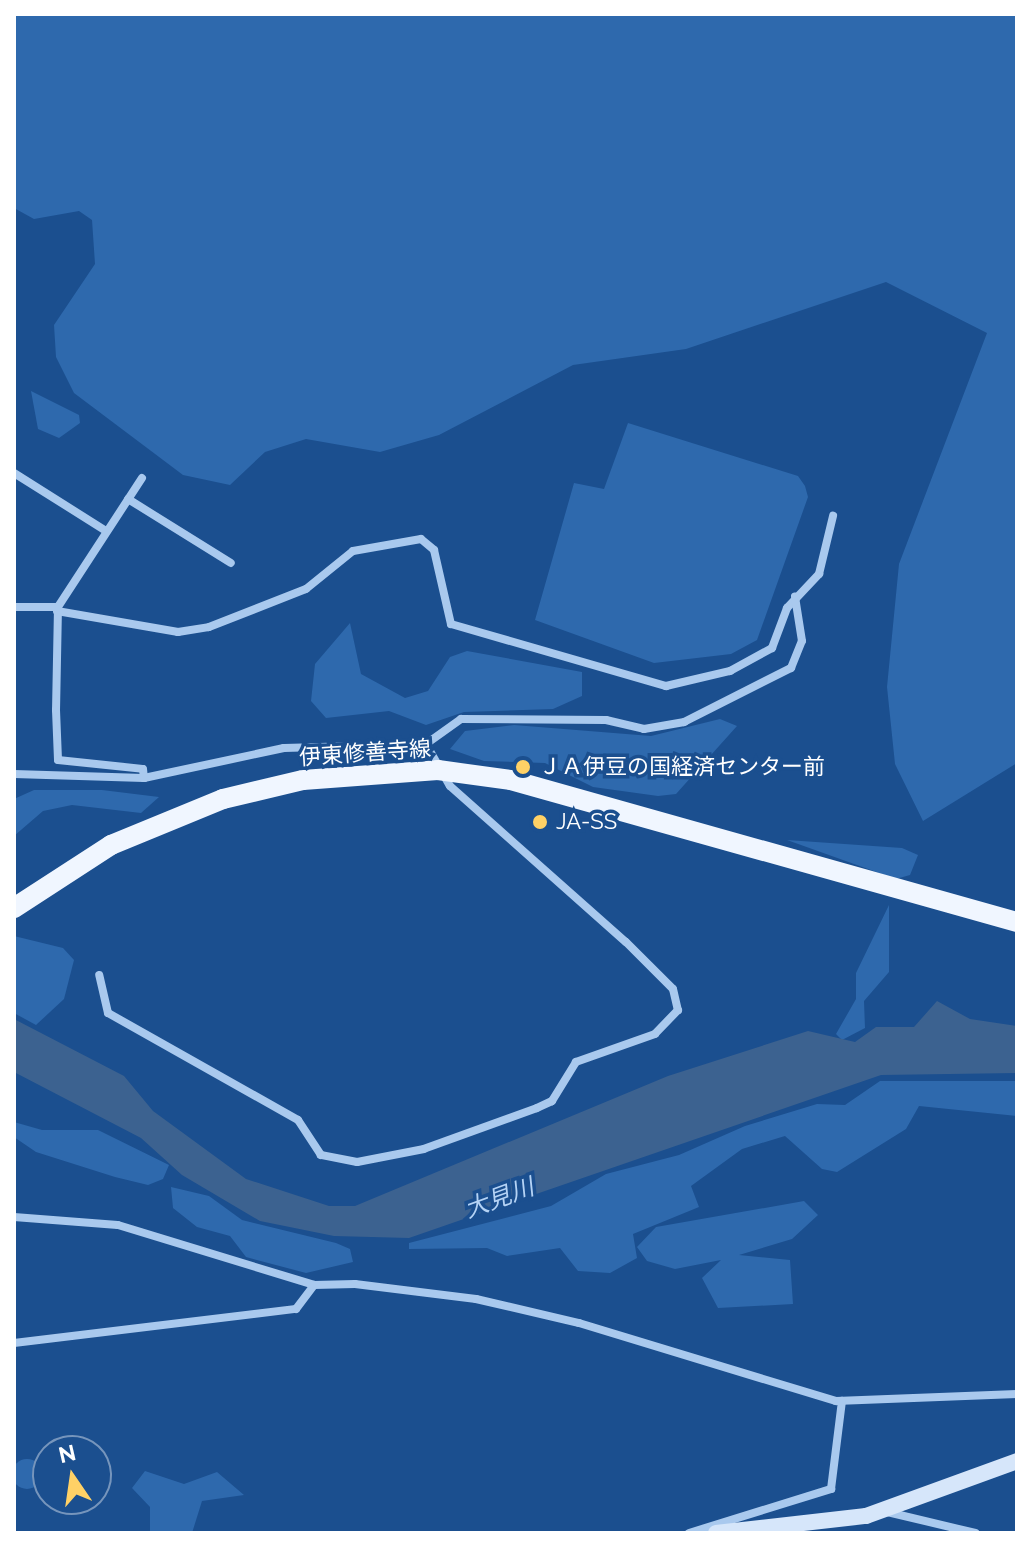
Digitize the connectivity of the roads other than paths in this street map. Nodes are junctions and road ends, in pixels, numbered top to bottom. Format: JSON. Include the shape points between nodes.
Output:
{"nodes":[{"id":1,"x":14,"y":473,"type":"edge"},
{"id":2,"x":142,"y":478,"type":"dead end"},
{"id":3,"x":128,"y":499,"type":"junction"},
{"id":4,"x":833,"y":516,"type":"dead end"},
{"id":5,"x":106,"y":531,"type":"junction"},
{"id":6,"x":231,"y":563,"type":"dead end"},
{"id":7,"x":795,"y":597,"type":"junction"},
{"id":8,"x":14,"y":607,"type":"edge"},
{"id":9,"x":57,"y":609,"type":"junction"},
{"id":10,"x":426,"y":744,"type":"junction"},
{"id":11,"x":438,"y":770,"type":"junction"},
{"id":12,"x":14,"y":774,"type":"edge"},
{"id":13,"x":144,"y":778,"type":"junction"},
{"id":14,"x":14,"y":908,"type":"edge"},
{"id":15,"x":1017,"y":922,"type":"edge"},
{"id":16,"x":99,"y":975,"type":"dead end"},
{"id":17,"x":14,"y":1217,"type":"edge"},
{"id":18,"x":314,"y":1285,"type":"junction"},
{"id":19,"x":14,"y":1343,"type":"edge"},
{"id":20,"x":1017,"y":1394,"type":"edge"},
{"id":21,"x":842,"y":1401,"type":"junction"},
{"id":22,"x":1017,"y":1461,"type":"edge"},
{"id":23,"x":883,"y":1511,"type":"junction"},
{"id":24,"x":689,"y":1533,"type":"edge"},
{"id":25,"x":716,"y":1533,"type":"edge"},
{"id":26,"x":975,"y":1533,"type":"edge"}],
"edges":[{"from":1,"to":5,"type":"street"},
{"from":2,"to":3,"type":"street"},
{"from":3,"to":5,"type":"street"},
{"from":3,"to":6,"type":"street"},
{"from":4,"to":7,"type":"street","via":[[819,574]]},
{"from":5,"to":9,"type":"street"},
{"from":7,"to":9,"type":"street","via":[[762,657],[666,686],[451,624],[434,550],[421,539],[353,551],[306,589],[209,627],[178,632]]},
{"from":7,"to":10,"type":"street","via":[[802,641],[791,668],[684,722],[644,729],[606,720],[461,719]]},
{"from":8,"to":9,"type":"street"},
{"from":9,"to":13,"type":"street","via":[[58,760],[143,769]]},
{"from":10,"to":11,"type":"street"},
{"from":10,"to":13,"type":"street","via":[[284,748]]},
{"from":11,"to":14,"type":"main road","name":"伊東修善寺線","via":[[303,780],[223,799],[111,845]]},
{"from":11,"to":15,"type":"main road","name":"伊東修善寺線","via":[[511,780]]},
{"from":11,"to":16,"type":"street","via":[[673,989],[678,1010],[671,1022],[576,1062],[552,1101],[537,1108],[437,1145],[357,1162],[321,1155],[298,1120],[108,1013]]},
{"from":12,"to":13,"type":"street"},
{"from":17,"to":18,"type":"street","via":[[118,1225]]},
{"from":18,"to":19,"type":"street","via":[[296,1309]]},
{"from":18,"to":21,"type":"street","via":[[476,1299]]},
{"from":20,"to":21,"type":"street"},
{"from":21,"to":24,"type":"street","via":[[831,1489]]},
{"from":22,"to":23,"type":"street"},
{"from":23,"to":25,"type":"street"},
{"from":23,"to":26,"type":"street"}]}
